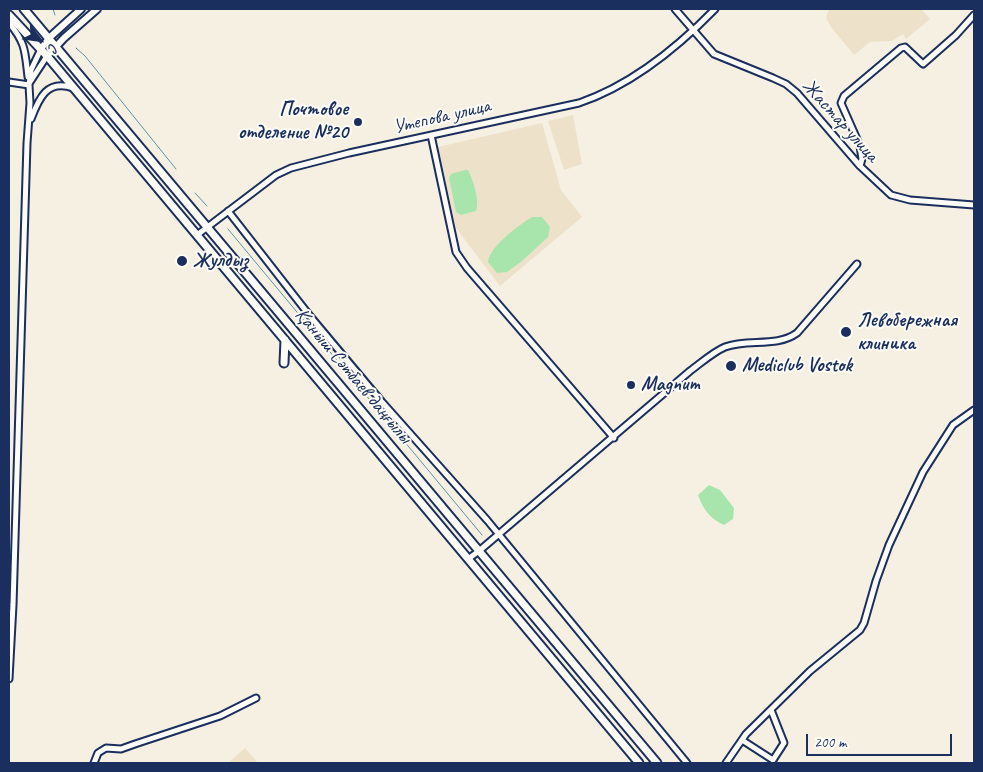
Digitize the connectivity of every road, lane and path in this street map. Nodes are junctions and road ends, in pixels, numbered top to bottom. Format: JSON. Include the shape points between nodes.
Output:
{"nodes":[{"id":1,"x":24,"y":9,"type":"edge"},
{"id":2,"x":81,"y":9,"type":"edge"},
{"id":3,"x":98,"y":9,"type":"edge"},
{"id":4,"x":675,"y":9,"type":"edge"},
{"id":5,"x":716,"y":9,"type":"edge"},
{"id":6,"x":9,"y":15,"type":"edge"},
{"id":7,"x":974,"y":16,"type":"edge"},
{"id":8,"x":9,"y":23,"type":"edge"},
{"id":9,"x":693,"y":30,"type":"junction"},
{"id":10,"x":49,"y":38,"type":"junction"},
{"id":11,"x":56,"y":46,"type":"junction"},
{"id":12,"x":41,"y":49,"type":"junction"},
{"id":13,"x":47,"y":56,"type":"junction"},
{"id":14,"x":9,"y":82,"type":"edge"},
{"id":15,"x":29,"y":84,"type":"junction"},
{"id":16,"x":74,"y":89,"type":"junction"},
{"id":17,"x":28,"y":126,"type":"junction"},
{"id":18,"x":431,"y":135,"type":"junction"},
{"id":19,"x":860,"y":166,"type":"junction"},
{"id":20,"x":974,"y":205,"type":"edge"},
{"id":21,"x":228,"y":211,"type":"junction"},
{"id":22,"x":208,"y":227,"type":"junction"},
{"id":23,"x":197,"y":235,"type":"junction"},
{"id":24,"x":857,"y":264,"type":"dead end"},
{"id":25,"x":285,"y":340,"type":"junction"},
{"id":26,"x":284,"y":363,"type":"dead end"},
{"id":27,"x":974,"y":410,"type":"edge"},
{"id":28,"x":614,"y":438,"type":"junction"},
{"id":29,"x":499,"y":535,"type":"junction"},
{"id":30,"x":479,"y":551,"type":"junction"},
{"id":31,"x":468,"y":559,"type":"junction"},
{"id":32,"x":9,"y":678,"type":"edge"},
{"id":33,"x":256,"y":698,"type":"dead end"},
{"id":34,"x":771,"y":710,"type":"junction"},
{"id":35,"x":742,"y":740,"type":"junction"},
{"id":36,"x":94,"y":763,"type":"edge"},
{"id":37,"x":639,"y":763,"type":"edge"},
{"id":38,"x":658,"y":763,"type":"edge"},
{"id":39,"x":687,"y":763,"type":"edge"},
{"id":40,"x":726,"y":763,"type":"edge"}],
"edges":[{"from":1,"to":10,"type":"main road","name":"Қаныш Сәтбаев даңғылы"},
{"from":2,"to":10,"type":"street"},
{"from":3,"to":11,"type":"street"},
{"from":4,"to":9,"type":"street"},
{"from":5,"to":9,"type":"street","name":"Утепова улица"},
{"from":6,"to":12,"type":"main road","name":"Қаныш Сәтбаев даңғылы"},
{"from":7,"to":19,"type":"street","via":[[923,64],[906,47],[901,48],[844,96],[841,103],[860,146]]},
{"from":8,"to":15,"type":"street","via":[[24,47]]},
{"from":9,"to":18,"type":"street","name":"Утепова улица","via":[[640,73],[612,90],[579,103]]},
{"from":9,"to":19,"type":"street","name":"Жастар улица","via":[[714,54],[792,89]]},
{"from":10,"to":11,"type":"main road","name":"Қаныш Сәтбаев даңғылы"},
{"from":10,"to":12,"type":"street"},
{"from":11,"to":13,"type":"street"},
{"from":11,"to":22,"type":"main road","name":"Қаныш Сәтбаев даңғылы"},
{"from":12,"to":13,"type":"main road","name":"Қаныш Сәтбаев даңғылы"},
{"from":12,"to":15,"type":"street","via":[[31,70]]},
{"from":13,"to":15,"type":"street"},
{"from":13,"to":16,"type":"main road","name":"Қаныш Сәтбаев даңғылы"},
{"from":14,"to":15,"type":"street"},
{"from":15,"to":17,"type":"street"},
{"from":16,"to":17,"type":"street","via":[[59,85],[43,94]]},
{"from":16,"to":23,"type":"main road","name":"Қаныш Сәтбаев даңғылы"},
{"from":17,"to":32,"type":"street"},
{"from":18,"to":21,"type":"street","name":"Утепова улица","via":[[291,168],[276,175]]},
{"from":18,"to":28,"type":"street","via":[[456,252]]},
{"from":19,"to":20,"type":"street","name":"Жастар улица","via":[[891,195],[910,200]]},
{"from":21,"to":22,"type":"street","name":"Утепова улица"},
{"from":21,"to":29,"type":"street","via":[[382,402]]},
{"from":22,"to":23,"type":"street","name":"Утепова улица"},
{"from":22,"to":30,"type":"main road","name":"Қаныш Сәтбаев даңғылы"},
{"from":23,"to":25,"type":"main road","name":"Қаныш Сәтбаев даңғылы"},
{"from":24,"to":28,"type":"street","via":[[789,339],[735,344],[715,352]]},
{"from":25,"to":26,"type":"main road"},
{"from":25,"to":31,"type":"main road","name":"Қаныш Сәтбаев даңғылы"},
{"from":27,"to":34,"type":"street","via":[[953,425],[923,472],[889,545],[860,630],[810,671]]},
{"from":28,"to":29,"type":"street"},
{"from":29,"to":30,"type":"street"},
{"from":29,"to":39,"type":"street"},
{"from":30,"to":31,"type":"street"},
{"from":30,"to":38,"type":"main road","name":"Қаныш Сәтбаев даңғылы"},
{"from":31,"to":37,"type":"main road","name":"Қаныш Сәтбаев даңғылы"},
{"from":33,"to":36,"type":"street","via":[[220,716],[121,749],[106,748],[98,753]]},
{"from":34,"to":35,"type":"street"},
{"from":34,"to":35,"type":"street","via":[[784,744],[773,760]]},
{"from":35,"to":40,"type":"street"}]}
